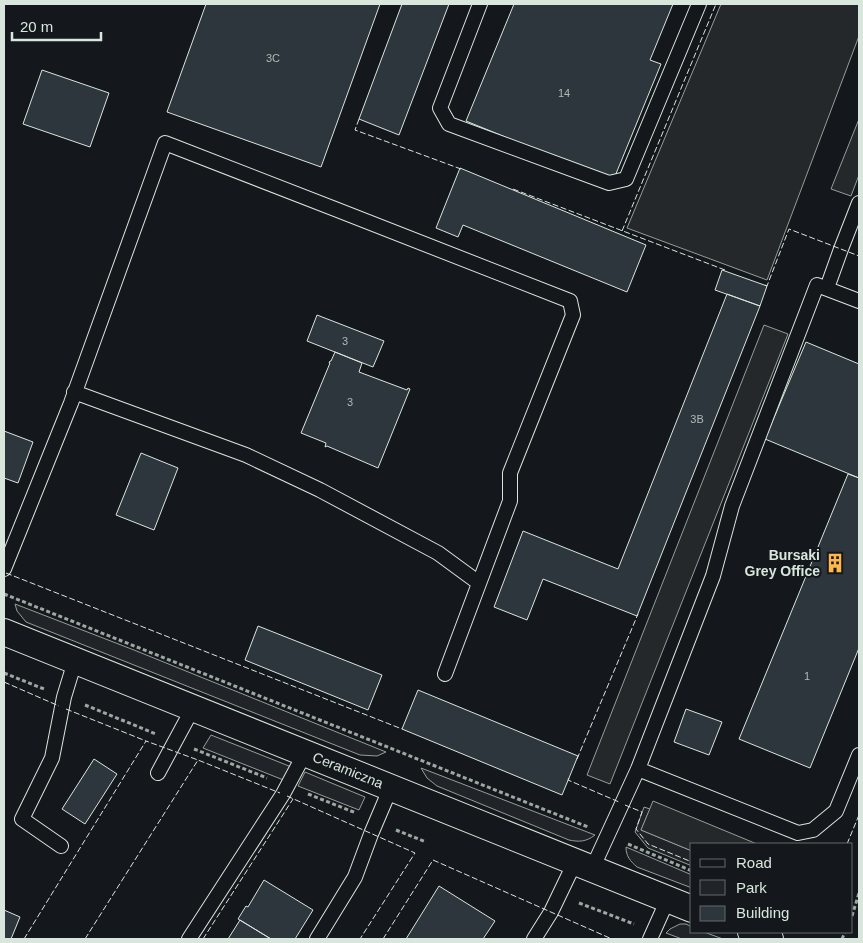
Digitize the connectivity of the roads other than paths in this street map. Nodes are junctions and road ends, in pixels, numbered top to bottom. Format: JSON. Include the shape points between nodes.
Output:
{"nodes":[{"id":1,"x":480,"y":4,"type":"edge"},
{"id":2,"x":700,"y":4,"type":"edge"},
{"id":3,"x":859,"y":204,"type":"edge"},
{"id":4,"x":827,"y":288,"type":"junction"},
{"id":5,"x":859,"y":301,"type":"edge"},
{"id":6,"x":74,"y":392,"type":"junction"},
{"id":7,"x":4,"y":569,"type":"edge"},
{"id":8,"x":479,"y":583,"type":"junction"},
{"id":9,"x":4,"y":632,"type":"edge"},
{"id":10,"x":74,"y":661,"type":"junction"},
{"id":11,"x":444,"y":674,"type":"dead end"},
{"id":12,"x":193,"y":708,"type":"junction"},
{"id":13,"x":305,"y":753,"type":"junction"},
{"id":14,"x":859,"y":755,"type":"edge"},
{"id":15,"x":638,"y":769,"type":"junction"},
{"id":16,"x":158,"y":773,"type":"dead end"},
{"id":17,"x":391,"y":787,"type":"junction"},
{"id":18,"x":61,"y":846,"type":"dead end"},
{"id":19,"x":583,"y":865,"type":"junction"},
{"id":20,"x":668,"y":899,"type":"junction"},
{"id":21,"x":690,"y":908,"type":"edge"},
{"id":22,"x":754,"y":933,"type":"edge"},
{"id":23,"x":652,"y":936,"type":"edge"},
{"id":24,"x":189,"y":939,"type":"edge"},
{"id":25,"x":317,"y":939,"type":"edge"},
{"id":26,"x":534,"y":939,"type":"edge"},
{"id":27,"x":770,"y":939,"type":"edge"}],
"edges":[{"from":1,"to":2,"type":"lane","via":[[440,108],[449,124],[609,183],[626,179]]},
{"from":3,"to":4,"type":"lane"},
{"from":4,"to":5,"type":"lane"},
{"from":4,"to":15,"type":"lane","via":[[817,285],[732,506],[713,576]]},
{"from":6,"to":7,"type":"lane"},
{"from":6,"to":8,"type":"lane","via":[[254,459],[320,490],[438,553]]},
{"from":6,"to":8,"type":"lane","via":[[165,143],[570,301],[572,315],[510,474],[510,501]]},
{"from":8,"to":11,"type":"lane"},
{"from":9,"to":10,"type":"street","name":"Ceramiczna"},
{"from":10,"to":12,"type":"street","name":"Ceramiczna"},
{"from":10,"to":18,"type":"lane","via":[[52,758],[22,819]]},
{"from":12,"to":13,"type":"street","name":"Ceramiczna"},
{"from":12,"to":16,"type":"lane"},
{"from":13,"to":17,"type":"street","name":"Ceramiczna"},
{"from":13,"to":24,"type":"lane","via":[[283,794]]},
{"from":14,"to":15,"type":"lane","via":[[836,811],[813,830],[798,833]]},
{"from":15,"to":19,"type":"lane","via":[[608,835]]},
{"from":17,"to":19,"type":"street","name":"Ceramiczna"},
{"from":17,"to":25,"type":"lane","via":[[355,877]]},
{"from":19,"to":20,"type":"street","name":"Ceramiczna"},
{"from":19,"to":26,"type":"lane","via":[[559,895]]},
{"from":20,"to":21,"type":"street","name":"Ceramiczna"},
{"from":20,"to":23,"type":"lane"},
{"from":22,"to":27,"type":"street"}]}
